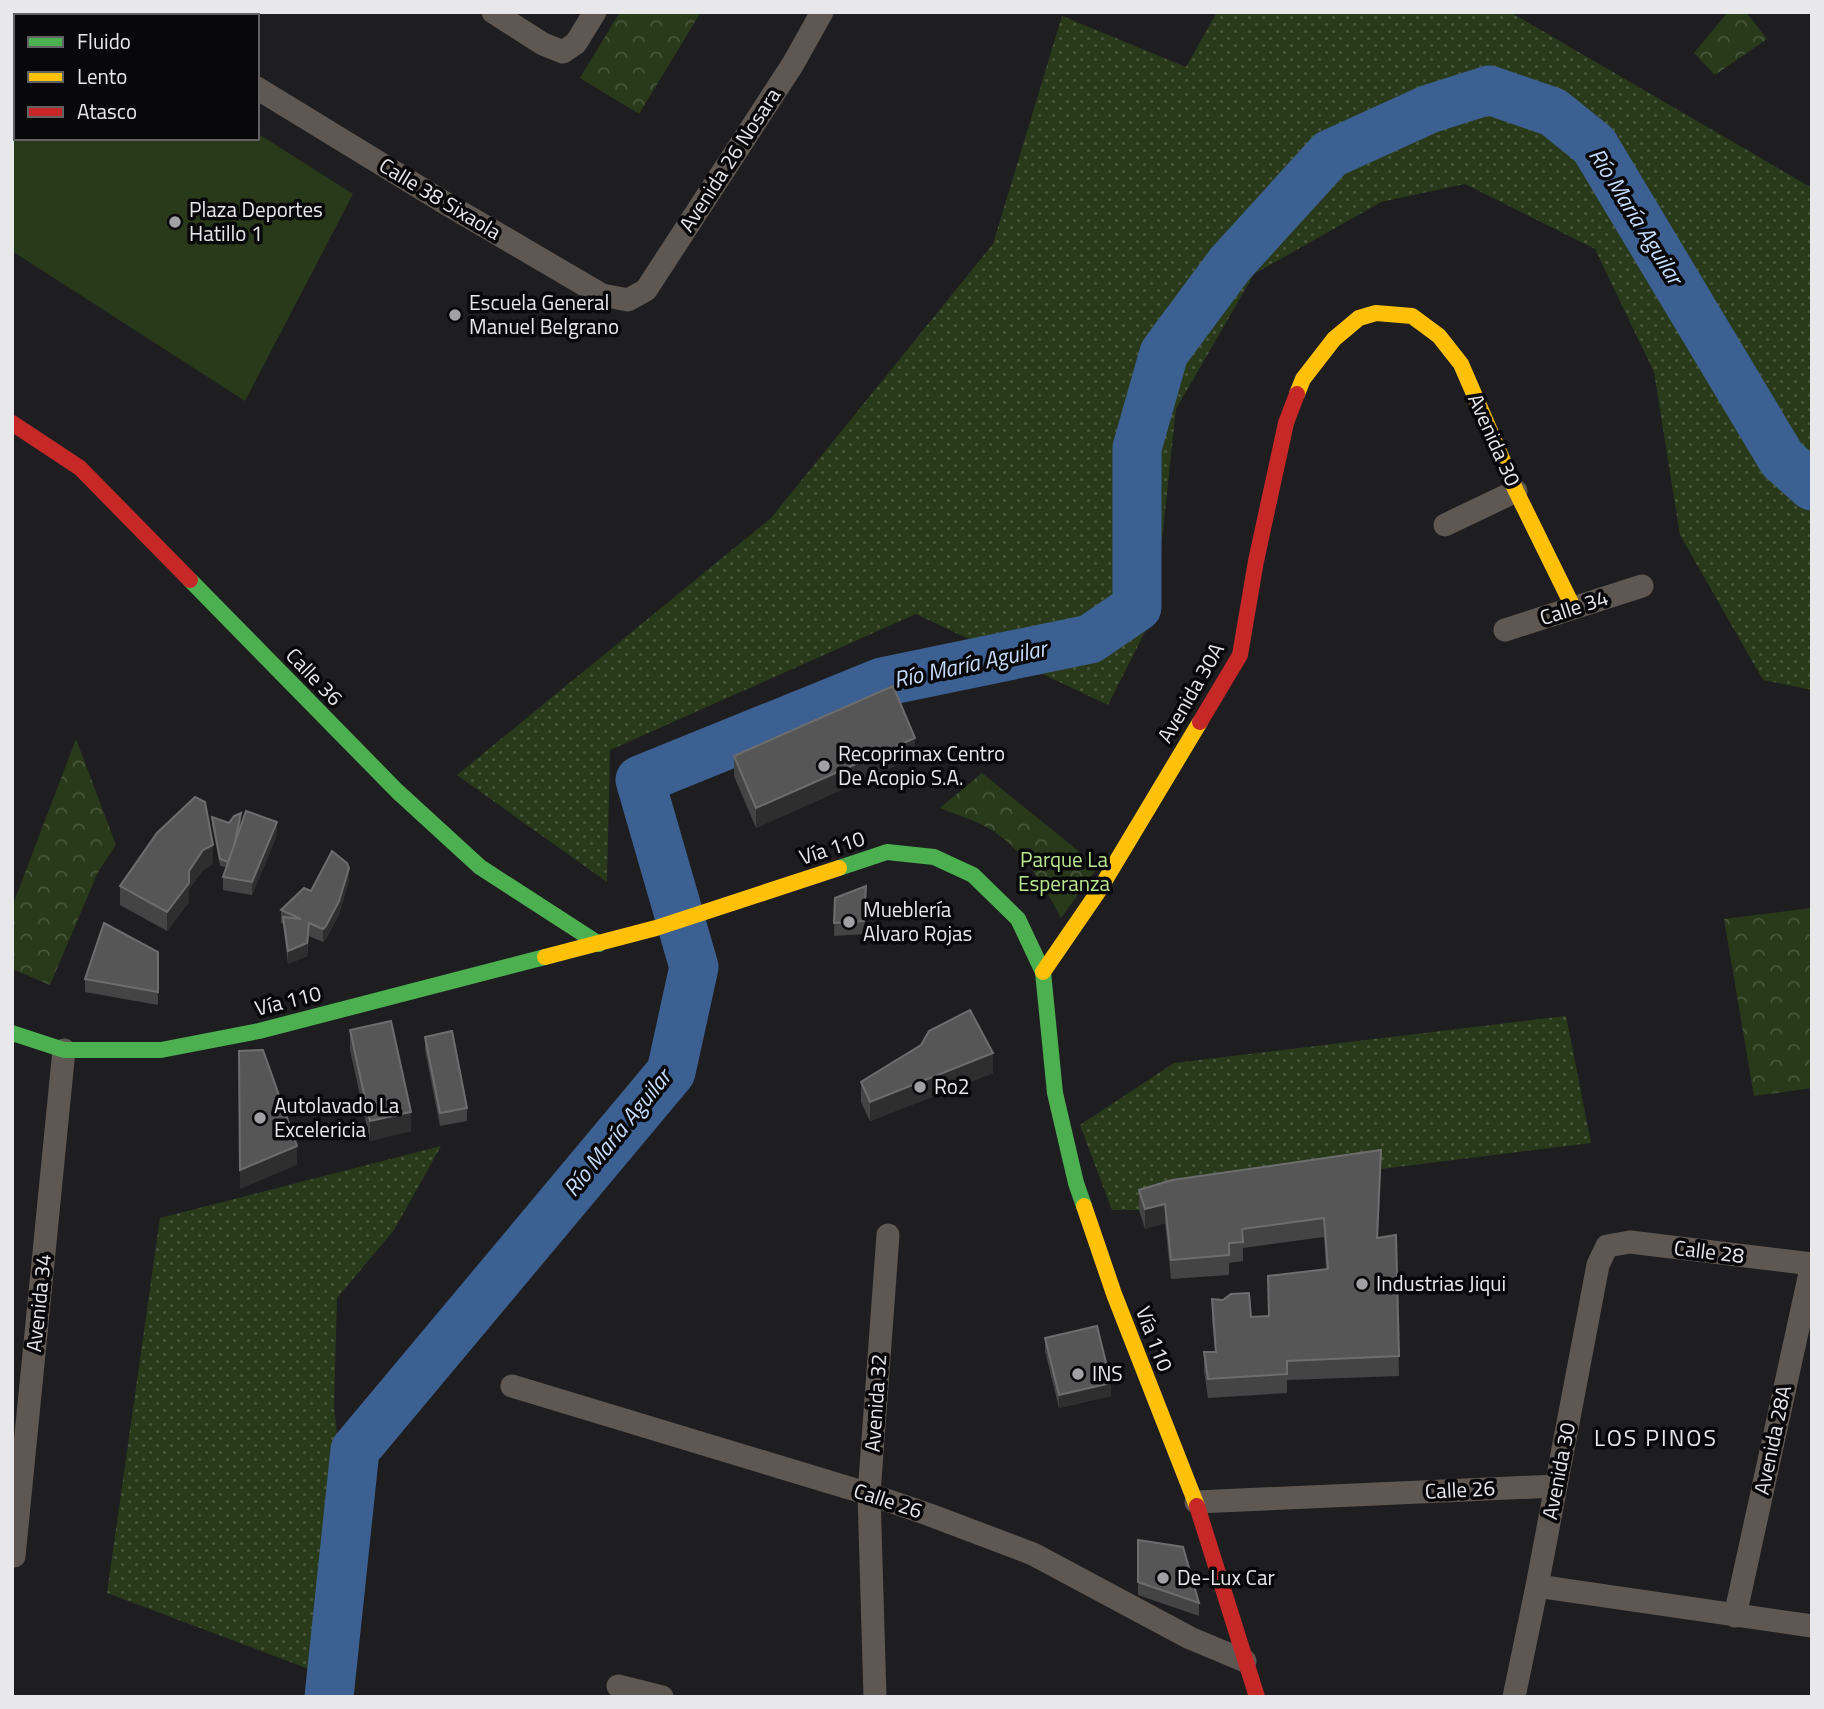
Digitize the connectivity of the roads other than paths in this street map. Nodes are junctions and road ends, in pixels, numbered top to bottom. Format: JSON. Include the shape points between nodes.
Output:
{"nodes":[{"id":1,"x":493,"y":12,"type":"edge"},
{"id":2,"x":595,"y":12,"type":"edge"},
{"id":3,"x":822,"y":12,"type":"edge"},
{"id":4,"x":259,"y":89,"type":"edge"},
{"id":5,"x":628,"y":299,"type":"joint"},
{"id":6,"x":1376,"y":313,"type":"joint"},
{"id":7,"x":12,"y":424,"type":"edge"},
{"id":8,"x":1516,"y":491,"type":"junction"},
{"id":9,"x":1445,"y":525,"type":"dead end"},
{"id":10,"x":1642,"y":586,"type":"dead end"},
{"id":11,"x":1574,"y":609,"type":"junction"},
{"id":12,"x":1505,"y":629,"type":"dead end"},
{"id":13,"x":599,"y":944,"type":"junction"},
{"id":14,"x":1043,"y":972,"type":"junction"},
{"id":15,"x":12,"y":1033,"type":"edge"},
{"id":16,"x":64,"y":1050,"type":"junction"},
{"id":17,"x":888,"y":1235,"type":"dead end"},
{"id":18,"x":1608,"y":1246,"type":"joint"},
{"id":19,"x":1812,"y":1264,"type":"edge"},
{"id":20,"x":512,"y":1386,"type":"dead end"},
{"id":21,"x":1556,"y":1486,"type":"junction"},
{"id":22,"x":869,"y":1494,"type":"junction"},
{"id":23,"x":1196,"y":1502,"type":"junction"},
{"id":24,"x":14,"y":1556,"type":"edge"},
{"id":25,"x":1537,"y":1586,"type":"junction"},
{"id":26,"x":1735,"y":1616,"type":"junction"},
{"id":27,"x":1812,"y":1626,"type":"edge"},
{"id":28,"x":1245,"y":1661,"type":"junction"},
{"id":29,"x":618,"y":1686,"type":"dead end"},
{"id":30,"x":662,"y":1697,"type":"edge"},
{"id":31,"x":875,"y":1697,"type":"edge"},
{"id":32,"x":1257,"y":1697,"type":"edge"},
{"id":33,"x":1514,"y":1697,"type":"edge"}],
"edges":[{"from":1,"to":2,"type":"street","via":[[563,52],[576,43]]},
{"from":3,"to":5,"type":"street","name":"Avenida 26 Nosara","via":[[646,290]]},
{"from":4,"to":5,"type":"street","name":"Calle 38 Sixaola","via":[[602,295]]},
{"from":6,"to":8,"type":"street","name":"Avenida 30","via":[[1412,316],[1439,336],[1461,365]]},
{"from":6,"to":14,"type":"street","name":"Avenida 30A","via":[[1359,318],[1334,339],[1303,379],[1286,423],[1240,655],[1098,892]]},
{"from":7,"to":13,"type":"street","name":"Calle 36","via":[[80,468],[397,791],[480,867]]},
{"from":8,"to":9,"type":"street"},
{"from":8,"to":11,"type":"street","name":"Avenida 30"},
{"from":10,"to":11,"type":"street","name":"Calle 34"},
{"from":11,"to":12,"type":"street","name":"Calle 34"},
{"from":13,"to":14,"type":"street","name":"Vía 110","via":[[887,852],[934,857],[973,875],[1018,919]]},
{"from":13,"to":16,"type":"street","name":"Vía 110","via":[[247,1033],[161,1050]]},
{"from":14,"to":23,"type":"street","name":"Vía 110","via":[[1055,1093],[1076,1183],[1114,1294]]},
{"from":15,"to":16,"type":"street","name":"Vía 110"},
{"from":16,"to":24,"type":"street","name":"Avenida 34"},
{"from":17,"to":22,"type":"street","name":"Avenida 32"},
{"from":18,"to":19,"type":"street","name":"Calle 28","via":[[1630,1242]]},
{"from":18,"to":21,"type":"street","name":"Avenida 30","via":[[1598,1265]]},
{"from":19,"to":26,"type":"street","name":"Avenida 28A"},
{"from":20,"to":22,"type":"street","name":"Calle 26"},
{"from":21,"to":23,"type":"street","name":"Calle 26"},
{"from":21,"to":25,"type":"street","name":"Avenida 30"},
{"from":22,"to":28,"type":"street","name":"Calle 26","via":[[1033,1554],[1190,1638]]},
{"from":22,"to":31,"type":"street","name":"Avenida 32"},
{"from":23,"to":28,"type":"street","name":"Vía 110"},
{"from":25,"to":26,"type":"street"},
{"from":25,"to":33,"type":"street","name":"Avenida 30"},
{"from":26,"to":27,"type":"street"},
{"from":28,"to":32,"type":"street","name":"Vía 110"},
{"from":29,"to":30,"type":"street"}]}
